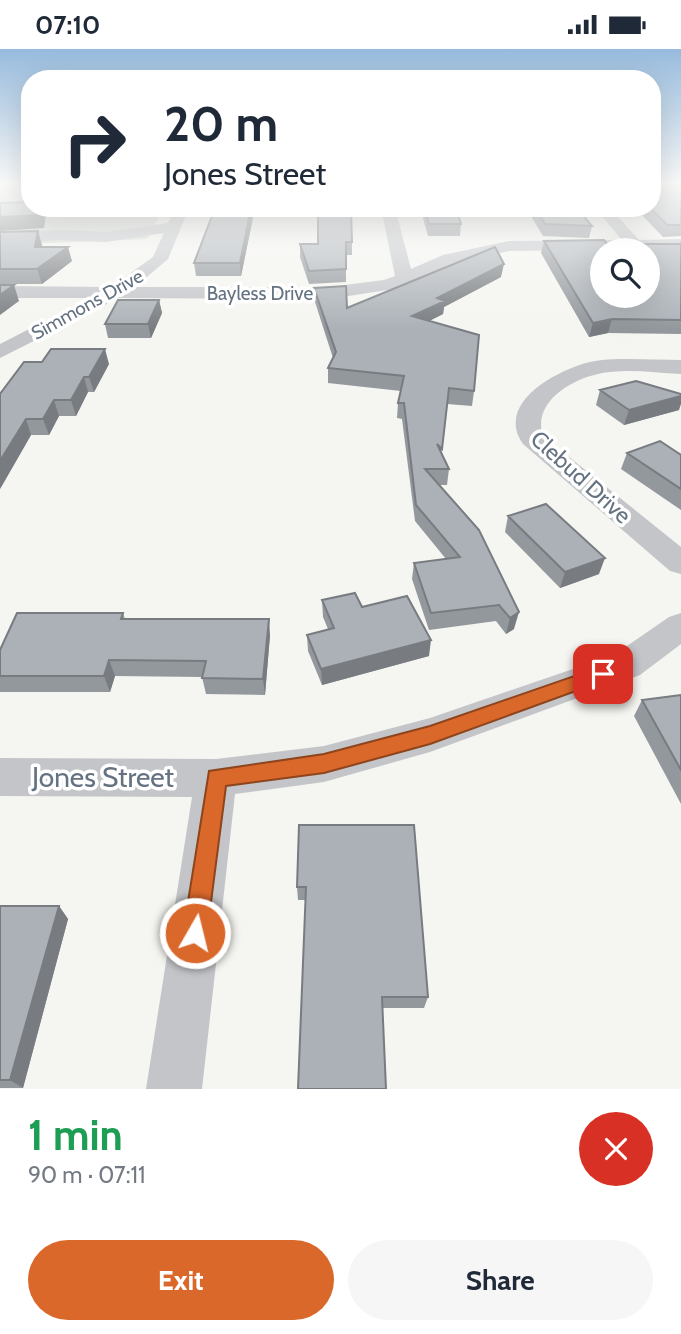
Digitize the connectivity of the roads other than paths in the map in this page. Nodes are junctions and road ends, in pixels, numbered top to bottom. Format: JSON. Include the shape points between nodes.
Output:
{"nodes":[{"id":1,"x":141,"y":232,"type":"edge"},
{"id":2,"x":173,"y":232,"type":"edge"},
{"id":3,"x":393,"y":232,"type":"edge"},
{"id":4,"x":0,"y":239,"type":"edge"},
{"id":5,"x":660,"y":244,"type":"edge"},
{"id":6,"x":681,"y":244,"type":"edge"},
{"id":7,"x":590,"y":245,"type":"edge"},
{"id":8,"x":404,"y":278,"type":"junction"},
{"id":9,"x":0,"y":292,"type":"edge"},
{"id":10,"x":114,"y":293,"type":"junction"},
{"id":11,"x":0,"y":352,"type":"edge"},
{"id":12,"x":681,"y":367,"type":"edge"},
{"id":13,"x":681,"y":563,"type":"edge"},
{"id":14,"x":681,"y":626,"type":"edge"},
{"id":15,"x":0,"y":777,"type":"edge"},
{"id":16,"x":216,"y":778,"type":"junction"},
{"id":17,"x":174,"y":1089,"type":"edge"}],
"edges":[{"from":1,"to":4,"type":"street","via":[[106,237]]},
{"from":2,"to":10,"type":"street","name":"Simmons Drive","via":[[160,259]]},
{"from":3,"to":8,"type":"street"},
{"from":5,"to":6,"type":"street","name":"Bayless Drive"},
{"from":7,"to":8,"type":"street","name":"Bayless Drive","via":[[509,246],[471,252]]},
{"from":8,"to":10,"type":"street","name":"Bayless Drive","via":[[330,293]]},
{"from":9,"to":10,"type":"street","name":"Bayless Drive"},
{"from":10,"to":11,"type":"street","name":"Simmons Drive"},
{"from":12,"to":13,"type":"street","name":"Clebud Drive","via":[[597,366],[550,386],[529,414],[526,428],[532,439]]},
{"from":14,"to":16,"type":"street","name":"Jones Street","via":[[627,665],[430,735],[324,764]]},
{"from":15,"to":16,"type":"street","name":"Jones Street"},
{"from":16,"to":17,"type":"street"}]}
